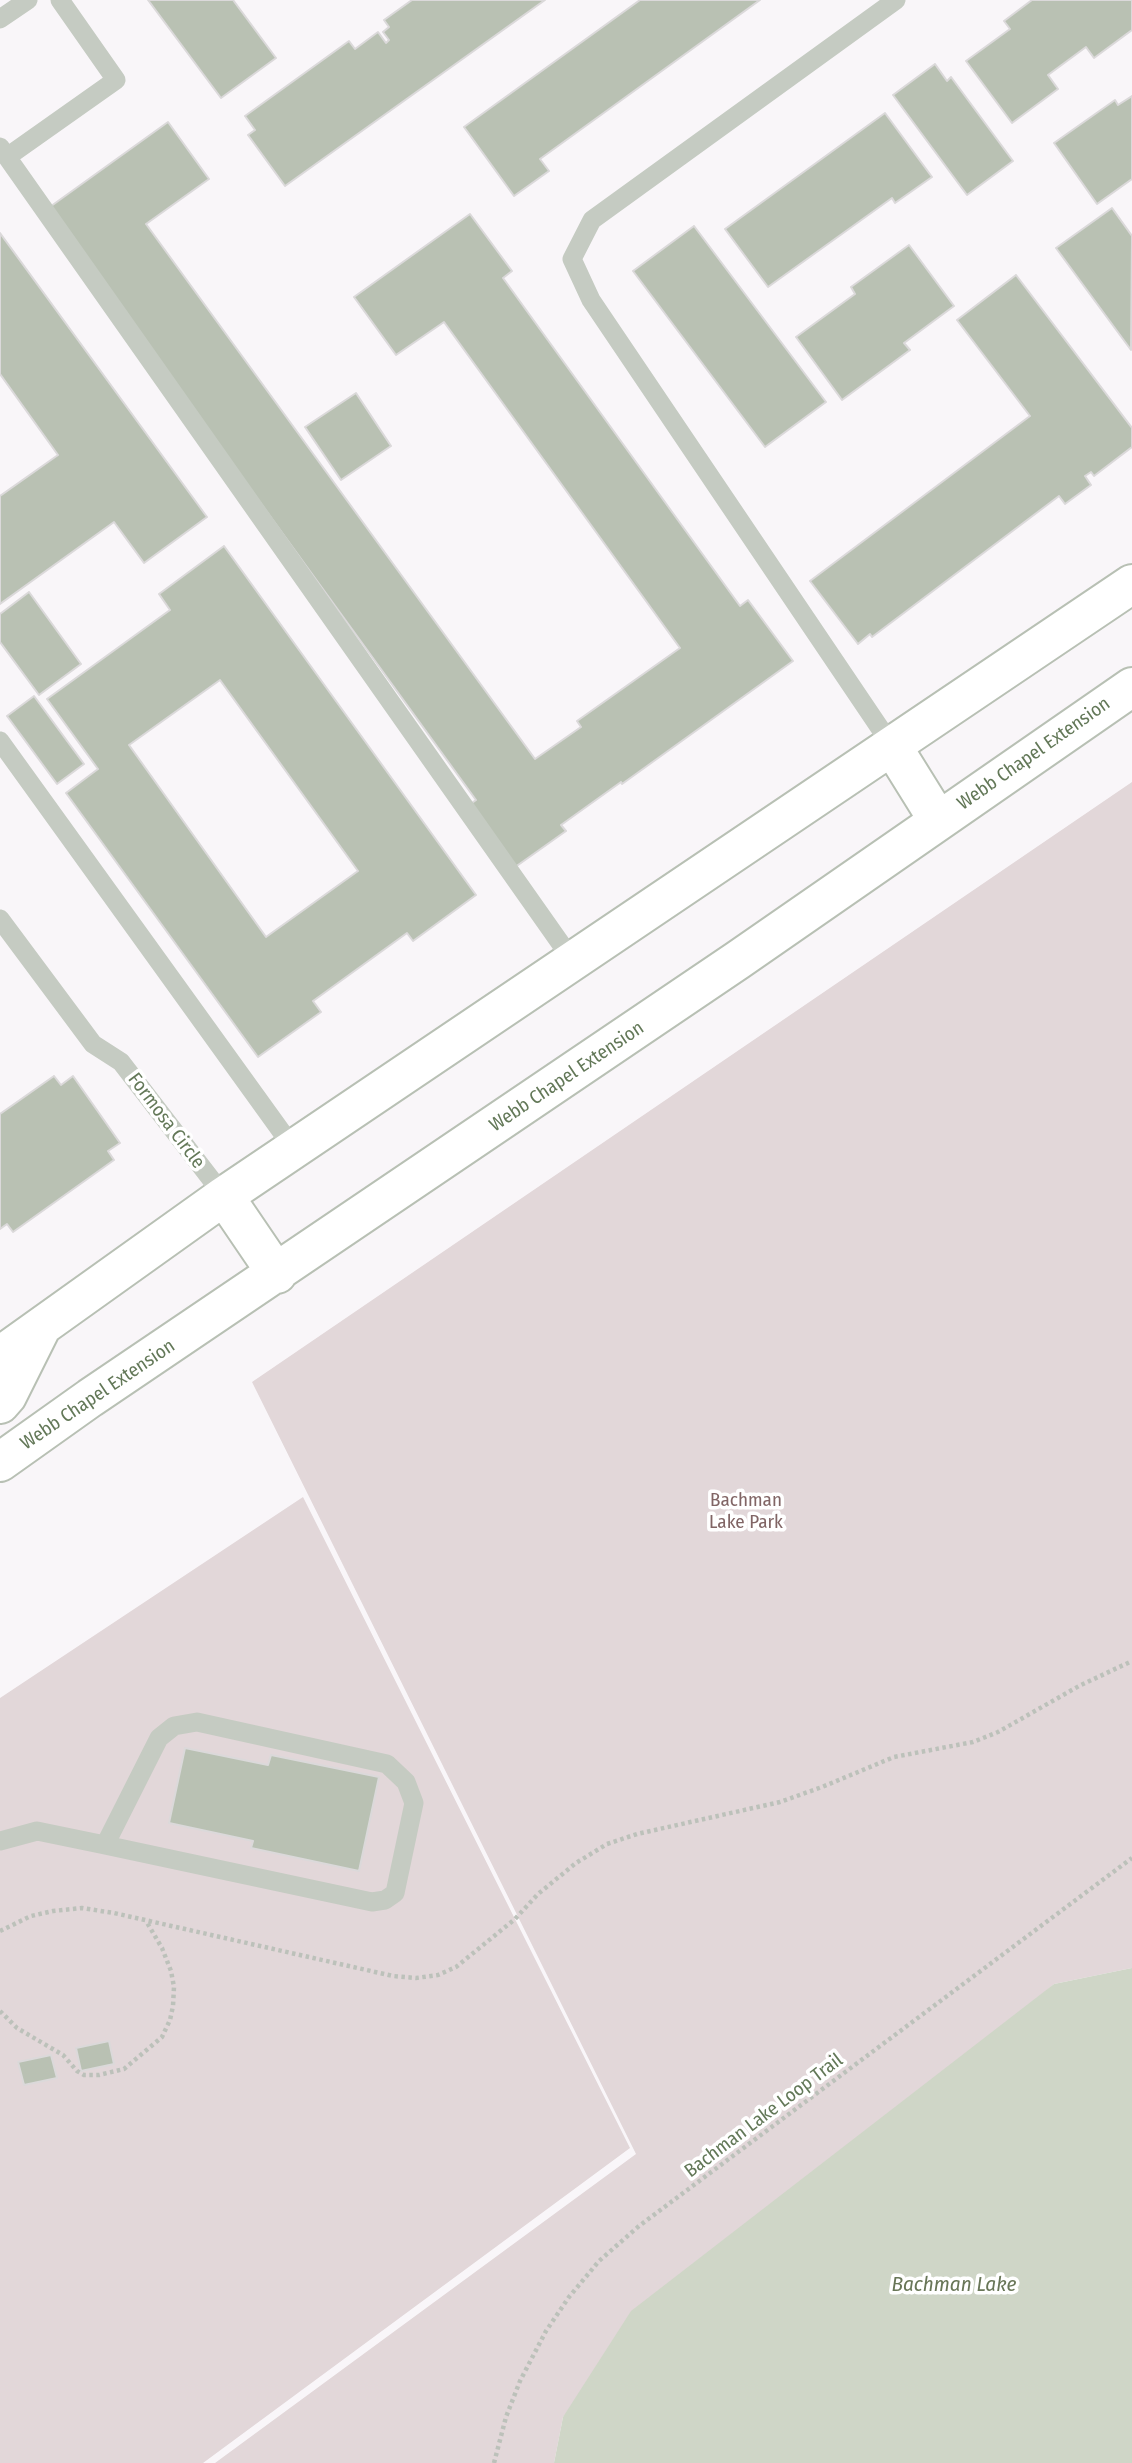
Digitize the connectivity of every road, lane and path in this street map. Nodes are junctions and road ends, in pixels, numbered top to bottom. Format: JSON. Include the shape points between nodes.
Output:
{"nodes":[{"id":1,"x":28,"y":0,"type":"edge"},
{"id":2,"x":60,"y":0,"type":"edge"},
{"id":3,"x":896,"y":0,"type":"edge"},
{"id":4,"x":0,"y":19,"type":"edge"},
{"id":5,"x":4,"y":152,"type":"edge"},
{"id":6,"x":1132,"y":584,"type":"edge"},
{"id":7,"x":1132,"y":687,"type":"edge"},
{"id":8,"x":0,"y":741,"type":"edge"},
{"id":9,"x":892,"y":746,"type":"junction"},
{"id":10,"x":938,"y":820,"type":"junction"},
{"id":11,"x":0,"y":919,"type":"edge"},
{"id":12,"x":572,"y":961,"type":"junction"},
{"id":13,"x":294,"y":1149,"type":"junction"},
{"id":14,"x":224,"y":1196,"type":"junction"},
{"id":15,"x":277,"y":1274,"type":"junction"},
{"id":16,"x":43,"y":1325,"type":"junction"},
{"id":17,"x":0,"y":1356,"type":"edge"},
{"id":18,"x":0,"y":1404,"type":"edge"},
{"id":19,"x":0,"y":1462,"type":"edge"},
{"id":20,"x":1132,"y":1661,"type":"edge"},
{"id":21,"x":2,"y":1836,"type":"edge"},
{"id":22,"x":105,"y":1845,"type":"junction"},
{"id":23,"x":1132,"y":1858,"type":"edge"},
{"id":24,"x":146,"y":1921,"type":"junction"},
{"id":25,"x":0,"y":1931,"type":"edge"},
{"id":26,"x":0,"y":2011,"type":"edge"},
{"id":27,"x":495,"y":2463,"type":"edge"}],
"edges":[{"from":1,"to":4,"type":"lane"},
{"from":2,"to":5,"type":"lane","via":[[116,80]]},
{"from":3,"to":9,"type":"lane","via":[[592,220],[572,259],[591,300]]},
{"from":5,"to":12,"type":"lane"},
{"from":6,"to":9,"type":"main road"},
{"from":7,"to":10,"type":"main road","name":"Webb Chapel Extension"},
{"from":8,"to":13,"type":"lane"},
{"from":9,"to":10,"type":"main road"},
{"from":9,"to":12,"type":"main road"},
{"from":10,"to":15,"type":"main road","name":"Webb Chapel Extension"},
{"from":11,"to":14,"type":"lane","name":"Formosa Circle","via":[[93,1044],[121,1062]]},
{"from":12,"to":13,"type":"main road"},
{"from":13,"to":14,"type":"main road"},
{"from":14,"to":15,"type":"main road"},
{"from":14,"to":16,"type":"main road"},
{"from":15,"to":19,"type":"main road","name":"Webb Chapel Extension"},
{"from":16,"to":17,"type":"main road"},
{"from":16,"to":18,"type":"main road"},
{"from":20,"to":24,"type":"path","via":[[973,1742],[894,1756],[780,1802],[607,1843],[538,1894],[456,1967],[438,1975],[393,1976]]},
{"from":21,"to":22,"type":"lane","via":[[37,1831]]},
{"from":22,"to":22,"type":"lane","via":[[159,1738],[174,1726],[197,1722],[387,1764],[406,1782],[414,1803],[395,1893],[372,1902]]},
{"from":23,"to":27,"type":"path","name":"Bachman Lake Loop Trail","via":[[599,2261],[546,2331],[520,2381]]},
{"from":24,"to":25,"type":"path","via":[[82,1908],[31,1916]]},
{"from":24,"to":26,"type":"path","via":[[170,1971],[173,2006],[162,2037],[124,2069],[84,2075]]}]}
